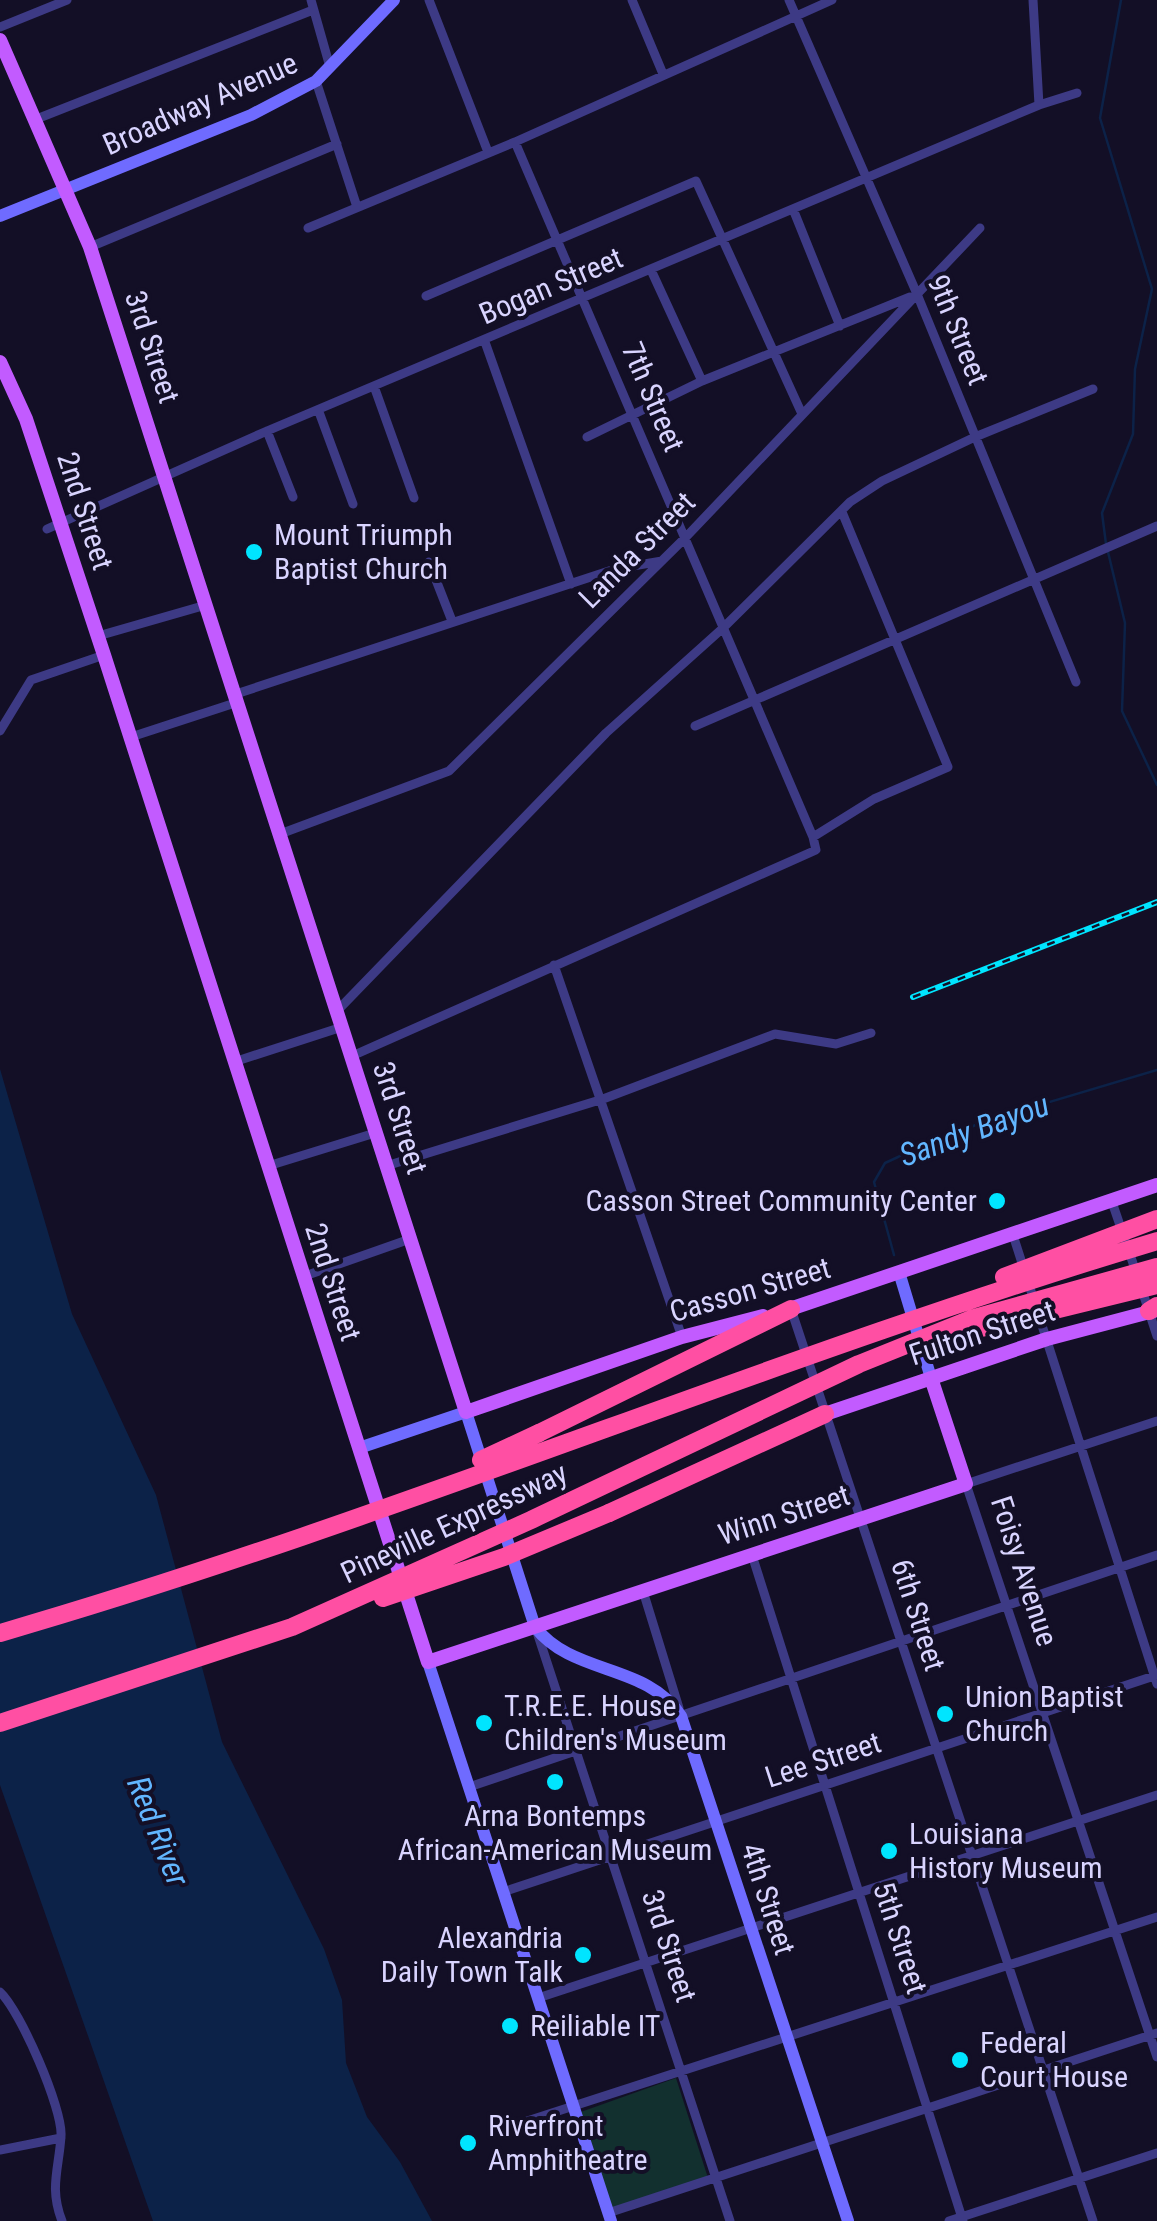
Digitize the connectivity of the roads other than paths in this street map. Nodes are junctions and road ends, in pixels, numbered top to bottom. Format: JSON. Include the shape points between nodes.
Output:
{"nodes":[{"id":1,"x":68,"y":0,"type":"edge"},
{"id":2,"x":394,"y":0,"type":"edge"},
{"id":3,"x":429,"y":0,"type":"edge"},
{"id":4,"x":632,"y":0,"type":"edge"},
{"id":5,"x":788,"y":0,"type":"edge"},
{"id":6,"x":832,"y":0,"type":"edge"},
{"id":7,"x":1033,"y":0,"type":"edge"},
{"id":8,"x":312,"y":5,"type":"edge"},
{"id":9,"x":794,"y":14,"type":"junction"},
{"id":10,"x":0,"y":26,"type":"edge"},
{"id":11,"x":0,"y":40,"type":"edge"},
{"id":12,"x":330,"y":67,"type":"junction"},
{"id":13,"x":663,"y":74,"type":"junction"},
{"id":14,"x":316,"y":81,"type":"junction"},
{"id":15,"x":1078,"y":93,"type":"dead end"},
{"id":16,"x":1039,"y":105,"type":"junction"},
{"id":17,"x":34,"y":120,"type":"junction"},
{"id":18,"x":515,"y":142,"type":"junction"},
{"id":19,"x":336,"y":144,"type":"junction"},
{"id":20,"x":488,"y":152,"type":"junction"},
{"id":21,"x":866,"y":180,"type":"junction"},
{"id":22,"x":66,"y":188,"type":"junction"},
{"id":23,"x":357,"y":207,"type":"junction"},
{"id":24,"x":793,"y":209,"type":"junction"},
{"id":25,"x":0,"y":216,"type":"edge"},
{"id":26,"x":308,"y":228,"type":"dead end"},
{"id":27,"x":980,"y":228,"type":"dead end"},
{"id":28,"x":724,"y":239,"type":"junction"},
{"id":29,"x":558,"y":241,"type":"junction"},
{"id":30,"x":90,"y":247,"type":"junction"},
{"id":31,"x":651,"y":270,"type":"junction"},
{"id":32,"x":917,"y":294,"type":"junction"},
{"id":33,"x":426,"y":296,"type":"dead end"},
{"id":34,"x":584,"y":299,"type":"junction"},
{"id":35,"x":840,"y":326,"type":"junction"},
{"id":36,"x":484,"y":342,"type":"junction"},
{"id":37,"x":775,"y":351,"type":"junction"},
{"id":38,"x":0,"y":362,"type":"edge"},
{"id":39,"x":702,"y":382,"type":"junction"},
{"id":40,"x":375,"y":388,"type":"junction"},
{"id":41,"x":1094,"y":389,"type":"dead end"},
{"id":42,"x":319,"y":412,"type":"junction"},
{"id":43,"x":802,"y":414,"type":"junction"},
{"id":44,"x":633,"y":415,"type":"junction"},
{"id":45,"x":267,"y":431,"type":"junction"},
{"id":46,"x":587,"y":437,"type":"dead end"},
{"id":47,"x":975,"y":437,"type":"junction"},
{"id":48,"x":166,"y":478,"type":"junction"},
{"id":49,"x":293,"y":497,"type":"dead end"},
{"id":50,"x":414,"y":498,"type":"dead end"},
{"id":51,"x":353,"y":504,"type":"dead end"},
{"id":52,"x":842,"y":512,"type":"junction"},
{"id":53,"x":53,"y":526,"type":"junction"},
{"id":54,"x":1157,"y":526,"type":"edge"},
{"id":55,"x":686,"y":537,"type":"junction"},
{"id":56,"x":429,"y":562,"type":"dead end"},
{"id":57,"x":662,"y":562,"type":"junction"},
{"id":58,"x":1033,"y":578,"type":"junction"},
{"id":59,"x":571,"y":584,"type":"junction"},
{"id":60,"x":206,"y":605,"type":"junction"},
{"id":61,"x":452,"y":621,"type":"junction"},
{"id":62,"x":723,"y":628,"type":"junction"},
{"id":63,"x":98,"y":636,"type":"junction"},
{"id":64,"x":894,"y":639,"type":"junction"},
{"id":65,"x":104,"y":656,"type":"junction"},
{"id":66,"x":1076,"y":682,"type":"dead end"},
{"id":67,"x":238,"y":698,"type":"junction"},
{"id":68,"x":755,"y":699,"type":"junction"},
{"id":69,"x":695,"y":726,"type":"dead end"},
{"id":70,"x":0,"y":732,"type":"edge"},
{"id":71,"x":131,"y":737,"type":"junction"},
{"id":72,"x":280,"y":834,"type":"junction"},
{"id":73,"x":813,"y":838,"type":"junction"},
{"id":74,"x":554,"y":964,"type":"junction"},
{"id":75,"x":337,"y":1011,"type":"junction"},
{"id":76,"x":342,"y":1028,"type":"junction"},
{"id":77,"x":870,"y":1033,"type":"dead end"},
{"id":78,"x":352,"y":1056,"type":"junction"},
{"id":79,"x":237,"y":1061,"type":"junction"},
{"id":80,"x":603,"y":1099,"type":"junction"},
{"id":81,"x":374,"y":1133,"type":"junction"},
{"id":82,"x":268,"y":1166,"type":"junction"},
{"id":83,"x":386,"y":1166,"type":"junction"},
{"id":84,"x":1157,"y":1184,"type":"edge"},
{"id":85,"x":1112,"y":1202,"type":"junction"},
{"id":86,"x":1157,"y":1219,"type":"edge"},
{"id":87,"x":1013,"y":1235,"type":"junction"},
{"id":88,"x":410,"y":1239,"type":"junction"},
{"id":89,"x":1157,"y":1240,"type":"edge"},
{"id":90,"x":1157,"y":1268,"type":"edge"},
{"id":91,"x":899,"y":1272,"type":"junction"},
{"id":92,"x":302,"y":1277,"type":"junction"},
{"id":93,"x":1157,"y":1286,"type":"edge"},
{"id":94,"x":790,"y":1309,"type":"junction"},
{"id":95,"x":1154,"y":1309,"type":"edge"},
{"id":96,"x":884,"y":1327,"type":"junction"},
{"id":97,"x":1157,"y":1336,"type":"edge"},
{"id":98,"x":682,"y":1337,"type":"junction"},
{"id":99,"x":1046,"y":1339,"type":"junction"},
{"id":100,"x":918,"y":1342,"type":"junction"},
{"id":101,"x":931,"y":1378,"type":"junction"},
{"id":102,"x":466,"y":1412,"type":"junction"},
{"id":103,"x":825,"y":1414,"type":"junction"},
{"id":104,"x":1157,"y":1421,"type":"edge"},
{"id":105,"x":1081,"y":1446,"type":"junction"},
{"id":106,"x":359,"y":1448,"type":"junction"},
{"id":107,"x":966,"y":1484,"type":"junction"},
{"id":108,"x":361,"y":1516,"type":"junction"},
{"id":109,"x":860,"y":1519,"type":"junction"},
{"id":110,"x":752,"y":1555,"type":"junction"},
{"id":111,"x":1157,"y":1555,"type":"edge"},
{"id":112,"x":1120,"y":1568,"type":"junction"},
{"id":113,"x":643,"y":1591,"type":"junction"},
{"id":114,"x":1006,"y":1606,"type":"junction"},
{"id":115,"x":292,"y":1627,"type":"junction"},
{"id":116,"x":535,"y":1627,"type":"junction"},
{"id":117,"x":0,"y":1634,"type":"edge"},
{"id":118,"x":901,"y":1642,"type":"junction"},
{"id":119,"x":428,"y":1662,"type":"junction"},
{"id":120,"x":792,"y":1678,"type":"junction"},
{"id":121,"x":1156,"y":1679,"type":"edge"},
{"id":122,"x":1043,"y":1715,"type":"junction"},
{"id":123,"x":681,"y":1716,"type":"junction"},
{"id":124,"x":0,"y":1724,"type":"edge"},
{"id":125,"x":937,"y":1750,"type":"junction"},
{"id":126,"x":576,"y":1751,"type":"junction"},
{"id":127,"x":826,"y":1786,"type":"junction"},
{"id":128,"x":469,"y":1787,"type":"junction"},
{"id":129,"x":1157,"y":1795,"type":"edge"},
{"id":130,"x":716,"y":1821,"type":"junction"},
{"id":131,"x":1078,"y":1821,"type":"junction"},
{"id":132,"x":610,"y":1856,"type":"junction"},
{"id":133,"x":972,"y":1856,"type":"junction"},
{"id":134,"x":503,"y":1892,"type":"junction"},
{"id":135,"x":860,"y":1893,"type":"junction"},
{"id":136,"x":1157,"y":1917,"type":"edge"},
{"id":137,"x":751,"y":1928,"type":"junction"},
{"id":138,"x":1115,"y":1930,"type":"junction"},
{"id":139,"x":646,"y":1963,"type":"junction"},
{"id":140,"x":1008,"y":1965,"type":"junction"},
{"id":141,"x":0,"y":1992,"type":"edge"},
{"id":142,"x":538,"y":1998,"type":"junction"},
{"id":143,"x":894,"y":2002,"type":"junction"},
{"id":144,"x":1153,"y":2034,"type":"edge"},
{"id":145,"x":787,"y":2037,"type":"junction"},
{"id":146,"x":1157,"y":2057,"type":"edge"},
{"id":147,"x":1043,"y":2070,"type":"junction"},
{"id":148,"x":681,"y":2071,"type":"junction"},
{"id":149,"x":574,"y":2106,"type":"junction"},
{"id":150,"x":928,"y":2108,"type":"junction"},
{"id":151,"x":518,"y":2124,"type":"dead end"},
{"id":152,"x":61,"y":2138,"type":"junction"},
{"id":153,"x":822,"y":2143,"type":"junction"},
{"id":154,"x":0,"y":2150,"type":"edge"},
{"id":155,"x":1157,"y":2152,"type":"edge"},
{"id":156,"x":716,"y":2178,"type":"junction"},
{"id":157,"x":1078,"y":2178,"type":"junction"},
{"id":158,"x":610,"y":2217,"type":"edge"},
{"id":159,"x":963,"y":2219,"type":"edge"},
{"id":160,"x":62,"y":2221,"type":"edge"},
{"id":161,"x":730,"y":2221,"type":"edge"},
{"id":162,"x":848,"y":2221,"type":"edge"},
{"id":163,"x":948,"y":2221,"type":"edge"},
{"id":164,"x":1092,"y":2221,"type":"edge"}],
"edges":[{"from":1,"to":10,"type":"street"},
{"from":2,"to":12,"type":"main road","name":"Broadway Avenue"},
{"from":3,"to":20,"type":"street"},
{"from":4,"to":13,"type":"street"},
{"from":5,"to":9,"type":"street","name":"9th Street"},
{"from":6,"to":9,"type":"street"},
{"from":7,"to":16,"type":"street"},
{"from":8,"to":12,"type":"street"},
{"from":8,"to":17,"type":"street"},
{"from":9,"to":13,"type":"street"},
{"from":9,"to":21,"type":"street","name":"9th Street"},
{"from":11,"to":17,"type":"main road","name":"3rd Street"},
{"from":12,"to":14,"type":"main road","name":"Broadway Avenue"},
{"from":13,"to":18,"type":"street"},
{"from":14,"to":19,"type":"street"},
{"from":14,"to":22,"type":"main road","name":"Broadway Avenue","via":[[250,115]]},
{"from":15,"to":16,"type":"street","name":"Bogan Street"},
{"from":16,"to":21,"type":"street","name":"Bogan Street"},
{"from":17,"to":22,"type":"main road","name":"3rd Street"},
{"from":18,"to":20,"type":"street"},
{"from":18,"to":29,"type":"street","name":"7th Street"},
{"from":19,"to":23,"type":"street"},
{"from":19,"to":30,"type":"street"},
{"from":20,"to":23,"type":"street"},
{"from":21,"to":24,"type":"street","name":"Bogan Street"},
{"from":21,"to":32,"type":"street","name":"9th Street"},
{"from":22,"to":25,"type":"main road","name":"Broadway Avenue"},
{"from":22,"to":30,"type":"main road","name":"3rd Street"},
{"from":23,"to":26,"type":"street"},
{"from":24,"to":28,"type":"street","name":"Bogan Street"},
{"from":24,"to":35,"type":"street"},
{"from":27,"to":32,"type":"street","name":"Landa Street"},
{"from":28,"to":29,"type":"street","via":[[696,180]]},
{"from":28,"to":31,"type":"street","name":"Bogan Street"},
{"from":28,"to":37,"type":"street"},
{"from":29,"to":33,"type":"street"},
{"from":29,"to":34,"type":"street","name":"7th Street"},
{"from":30,"to":48,"type":"main road","name":"3rd Street"},
{"from":31,"to":34,"type":"street","name":"Bogan Street"},
{"from":31,"to":39,"type":"street"},
{"from":32,"to":35,"type":"street"},
{"from":32,"to":43,"type":"street","name":"Landa Street"},
{"from":32,"to":47,"type":"street","name":"9th Street"},
{"from":34,"to":36,"type":"street","name":"Bogan Street"},
{"from":34,"to":44,"type":"street","name":"7th Street"},
{"from":35,"to":37,"type":"street"},
{"from":36,"to":40,"type":"street","name":"Bogan Street"},
{"from":36,"to":59,"type":"street"},
{"from":37,"to":39,"type":"street"},
{"from":37,"to":43,"type":"street"},
{"from":38,"to":53,"type":"main road","name":"2nd Street","via":[[26,419]]},
{"from":39,"to":44,"type":"street"},
{"from":40,"to":42,"type":"street","name":"Bogan Street"},
{"from":40,"to":50,"type":"street"},
{"from":41,"to":47,"type":"street"},
{"from":42,"to":45,"type":"street","name":"Bogan Street"},
{"from":42,"to":51,"type":"street"},
{"from":43,"to":55,"type":"street","name":"Landa Street"},
{"from":44,"to":46,"type":"street"},
{"from":44,"to":55,"type":"street","name":"7th Street"},
{"from":45,"to":48,"type":"street","name":"Bogan Street"},
{"from":45,"to":49,"type":"street"},
{"from":47,"to":52,"type":"street","via":[[882,481]]},
{"from":47,"to":58,"type":"street","name":"9th Street"},
{"from":48,"to":53,"type":"street","name":"Bogan Street"},
{"from":48,"to":60,"type":"main road","name":"3rd Street"},
{"from":52,"to":62,"type":"street"},
{"from":52,"to":64,"type":"street"},
{"from":53,"to":63,"type":"main road","name":"2nd Street"},
{"from":54,"to":58,"type":"street"},
{"from":55,"to":57,"type":"street","name":"Landa Street"},
{"from":55,"to":62,"type":"street","name":"7th Street"},
{"from":56,"to":61,"type":"street"},
{"from":57,"to":59,"type":"street"},
{"from":57,"to":72,"type":"street","name":"Landa Street","via":[[449,772]]},
{"from":58,"to":64,"type":"street"},
{"from":58,"to":66,"type":"street","name":"9th Street"},
{"from":59,"to":61,"type":"street"},
{"from":60,"to":63,"type":"street"},
{"from":60,"to":67,"type":"main road","name":"3rd Street"},
{"from":61,"to":67,"type":"street"},
{"from":62,"to":68,"type":"street","name":"7th Street"},
{"from":62,"to":75,"type":"street","via":[[606,733]]},
{"from":63,"to":65,"type":"main road","name":"2nd Street"},
{"from":64,"to":68,"type":"street"},
{"from":64,"to":73,"type":"street","via":[[948,767],[874,799]]},
{"from":65,"to":70,"type":"street","via":[[31,680]]},
{"from":65,"to":71,"type":"main road","name":"2nd Street"},
{"from":67,"to":71,"type":"street"},
{"from":67,"to":72,"type":"main road","name":"3rd Street"},
{"from":68,"to":69,"type":"street"},
{"from":68,"to":73,"type":"street","name":"7th Street"},
{"from":71,"to":79,"type":"main road","name":"2nd Street"},
{"from":72,"to":75,"type":"main road","name":"3rd Street"},
{"from":73,"to":74,"type":"street","via":[[816,850]]},
{"from":74,"to":78,"type":"street"},
{"from":74,"to":80,"type":"street"},
{"from":75,"to":76,"type":"main road","name":"3rd Street"},
{"from":76,"to":78,"type":"main road","name":"3rd Street"},
{"from":76,"to":79,"type":"street"},
{"from":77,"to":80,"type":"street","via":[[836,1044],[775,1034]]},
{"from":78,"to":81,"type":"main road","name":"3rd Street"},
{"from":79,"to":82,"type":"main road","name":"2nd Street"},
{"from":80,"to":83,"type":"street"},
{"from":80,"to":98,"type":"street"},
{"from":81,"to":82,"type":"street"},
{"from":81,"to":83,"type":"main road","name":"3rd Street"},
{"from":82,"to":92,"type":"main road","name":"2nd Street"},
{"from":83,"to":88,"type":"main road","name":"3rd Street"},
{"from":84,"to":85,"type":"main road","name":"Casson Street"},
{"from":85,"to":87,"type":"main road","name":"Casson Street"},
{"from":85,"to":95,"type":"street"},
{"from":86,"to":96,"type":"highway","bridge":true},
{"from":87,"to":91,"type":"main road","name":"Casson Street"},
{"from":87,"to":99,"type":"street"},
{"from":88,"to":92,"type":"street"},
{"from":88,"to":102,"type":"main road","name":"3rd Street"},
{"from":89,"to":96,"type":"highway","bridge":true},
{"from":90,"to":100,"type":"highway","bridge":true,"via":[[1021,1303]]},
{"from":91,"to":94,"type":"main road","name":"Casson Street"},
{"from":91,"to":101,"type":"main road","name":"Foisy Avenue"},
{"from":92,"to":106,"type":"main road","name":"2nd Street"},
{"from":93,"to":100,"type":"highway","bridge":true},
{"from":94,"to":98,"type":"main road","name":"Casson Street"},
{"from":94,"to":103,"type":"street","name":"6th Street"},
{"from":94,"to":108,"type":"highway","bridge":true},
{"from":95,"to":97,"type":"street"},
{"from":95,"to":99,"type":"main road","name":"Fulton Street"},
{"from":96,"to":108,"type":"highway","name":"Pineville Expressway","bridge":true},
{"from":98,"to":102,"type":"main road","name":"Casson Street"},
{"from":99,"to":101,"type":"main road","name":"Fulton Street"},
{"from":99,"to":105,"type":"street"},
{"from":100,"to":115,"type":"highway","name":"Pineville Expressway","bridge":true},
{"from":101,"to":103,"type":"main road","name":"Fulton Street"},
{"from":101,"to":107,"type":"main road","name":"Foisy Avenue"},
{"from":102,"to":106,"type":"main road","name":"Casson Street"},
{"from":102,"to":116,"type":"main road","name":"3rd Street"},
{"from":103,"to":109,"type":"street","name":"6th Street"},
{"from":103,"to":115,"type":"highway","bridge":true,"via":[[504,1557]]},
{"from":104,"to":105,"type":"street","name":"Winn Street"},
{"from":105,"to":107,"type":"street","name":"Winn Street"},
{"from":105,"to":112,"type":"street"},
{"from":106,"to":119,"type":"main road","name":"2nd Street"},
{"from":107,"to":109,"type":"main road","name":"Winn Street"},
{"from":107,"to":114,"type":"street","name":"Foisy Avenue"},
{"from":108,"to":117,"type":"highway","name":"Pineville Expressway","bridge":true},
{"from":109,"to":110,"type":"main road","name":"Winn Street"},
{"from":109,"to":118,"type":"street","name":"6th Street"},
{"from":110,"to":113,"type":"main road","name":"Winn Street"},
{"from":110,"to":120,"type":"street","name":"5th Street"},
{"from":111,"to":112,"type":"street"},
{"from":112,"to":114,"type":"street"},
{"from":112,"to":121,"type":"street"},
{"from":113,"to":116,"type":"main road","name":"Winn Street"},
{"from":113,"to":123,"type":"street","name":"4th Street"},
{"from":114,"to":118,"type":"street"},
{"from":114,"to":122,"type":"street","name":"Foisy Avenue"},
{"from":115,"to":124,"type":"highway","name":"Pineville Expressway","bridge":true},
{"from":116,"to":119,"type":"main road","name":"Winn Street"},
{"from":116,"to":123,"type":"main road","via":[[560,1652],[660,1690]]},
{"from":116,"to":126,"type":"street","name":"3rd Street"},
{"from":118,"to":120,"type":"street"},
{"from":118,"to":125,"type":"street","name":"6th Street"},
{"from":119,"to":128,"type":"main road","name":"2nd Street"},
{"from":120,"to":123,"type":"street"},
{"from":120,"to":127,"type":"street","name":"5th Street"},
{"from":121,"to":122,"type":"street","name":"Lee Street"},
{"from":122,"to":125,"type":"street","name":"Lee Street"},
{"from":122,"to":131,"type":"street","name":"Foisy Avenue"},
{"from":123,"to":126,"type":"street"},
{"from":123,"to":130,"type":"main road","name":"4th Street"},
{"from":125,"to":127,"type":"street","name":"Lee Street"},
{"from":125,"to":133,"type":"street","name":"6th Street"},
{"from":126,"to":128,"type":"street"},
{"from":126,"to":132,"type":"street","name":"3rd Street"},
{"from":127,"to":130,"type":"street","name":"Lee Street"},
{"from":127,"to":135,"type":"street","name":"5th Street"},
{"from":128,"to":134,"type":"main road","name":"2nd Street"},
{"from":129,"to":131,"type":"street"},
{"from":130,"to":132,"type":"street","name":"Lee Street"},
{"from":130,"to":137,"type":"main road","name":"4th Street"},
{"from":131,"to":133,"type":"street"},
{"from":131,"to":138,"type":"street","name":"Foisy Avenue"},
{"from":132,"to":134,"type":"street","name":"Lee Street"},
{"from":132,"to":139,"type":"street","name":"3rd Street"},
{"from":133,"to":135,"type":"street"},
{"from":133,"to":140,"type":"street","name":"6th Street"},
{"from":134,"to":142,"type":"main road","name":"2nd Street"},
{"from":135,"to":137,"type":"street"},
{"from":135,"to":143,"type":"street","name":"5th Street"},
{"from":136,"to":138,"type":"street"},
{"from":137,"to":139,"type":"street"},
{"from":137,"to":145,"type":"main road","name":"4th Street"},
{"from":138,"to":140,"type":"street"},
{"from":138,"to":144,"type":"street","name":"Foisy Avenue"},
{"from":139,"to":142,"type":"street"},
{"from":139,"to":148,"type":"street","name":"3rd Street"},
{"from":140,"to":143,"type":"street"},
{"from":140,"to":147,"type":"street","name":"6th Street"},
{"from":141,"to":152,"type":"street","via":[[22,2027],[60,2119]]},
{"from":142,"to":149,"type":"main road","name":"2nd Street"},
{"from":143,"to":145,"type":"street"},
{"from":143,"to":150,"type":"street","name":"5th Street"},
{"from":144,"to":146,"type":"street","name":"Foisy Avenue"},
{"from":144,"to":147,"type":"street"},
{"from":145,"to":148,"type":"street"},
{"from":145,"to":153,"type":"main road","name":"4th Street"},
{"from":147,"to":150,"type":"street"},
{"from":147,"to":157,"type":"street","name":"6th Street"},
{"from":148,"to":149,"type":"street"},
{"from":148,"to":156,"type":"street","name":"3rd Street"},
{"from":149,"to":151,"type":"street"},
{"from":149,"to":158,"type":"main road","name":"2nd Street"},
{"from":150,"to":153,"type":"street"},
{"from":150,"to":159,"type":"street","name":"5th Street"},
{"from":152,"to":154,"type":"street"},
{"from":152,"to":160,"type":"street","via":[[53,2185]]},
{"from":153,"to":156,"type":"street"},
{"from":153,"to":162,"type":"main road","name":"4th Street"},
{"from":155,"to":157,"type":"street"},
{"from":156,"to":158,"type":"street"},
{"from":156,"to":161,"type":"street","name":"3rd Street"},
{"from":157,"to":159,"type":"street"},
{"from":157,"to":164,"type":"street","name":"6th Street"},
{"from":159,"to":163,"type":"street"}]}
